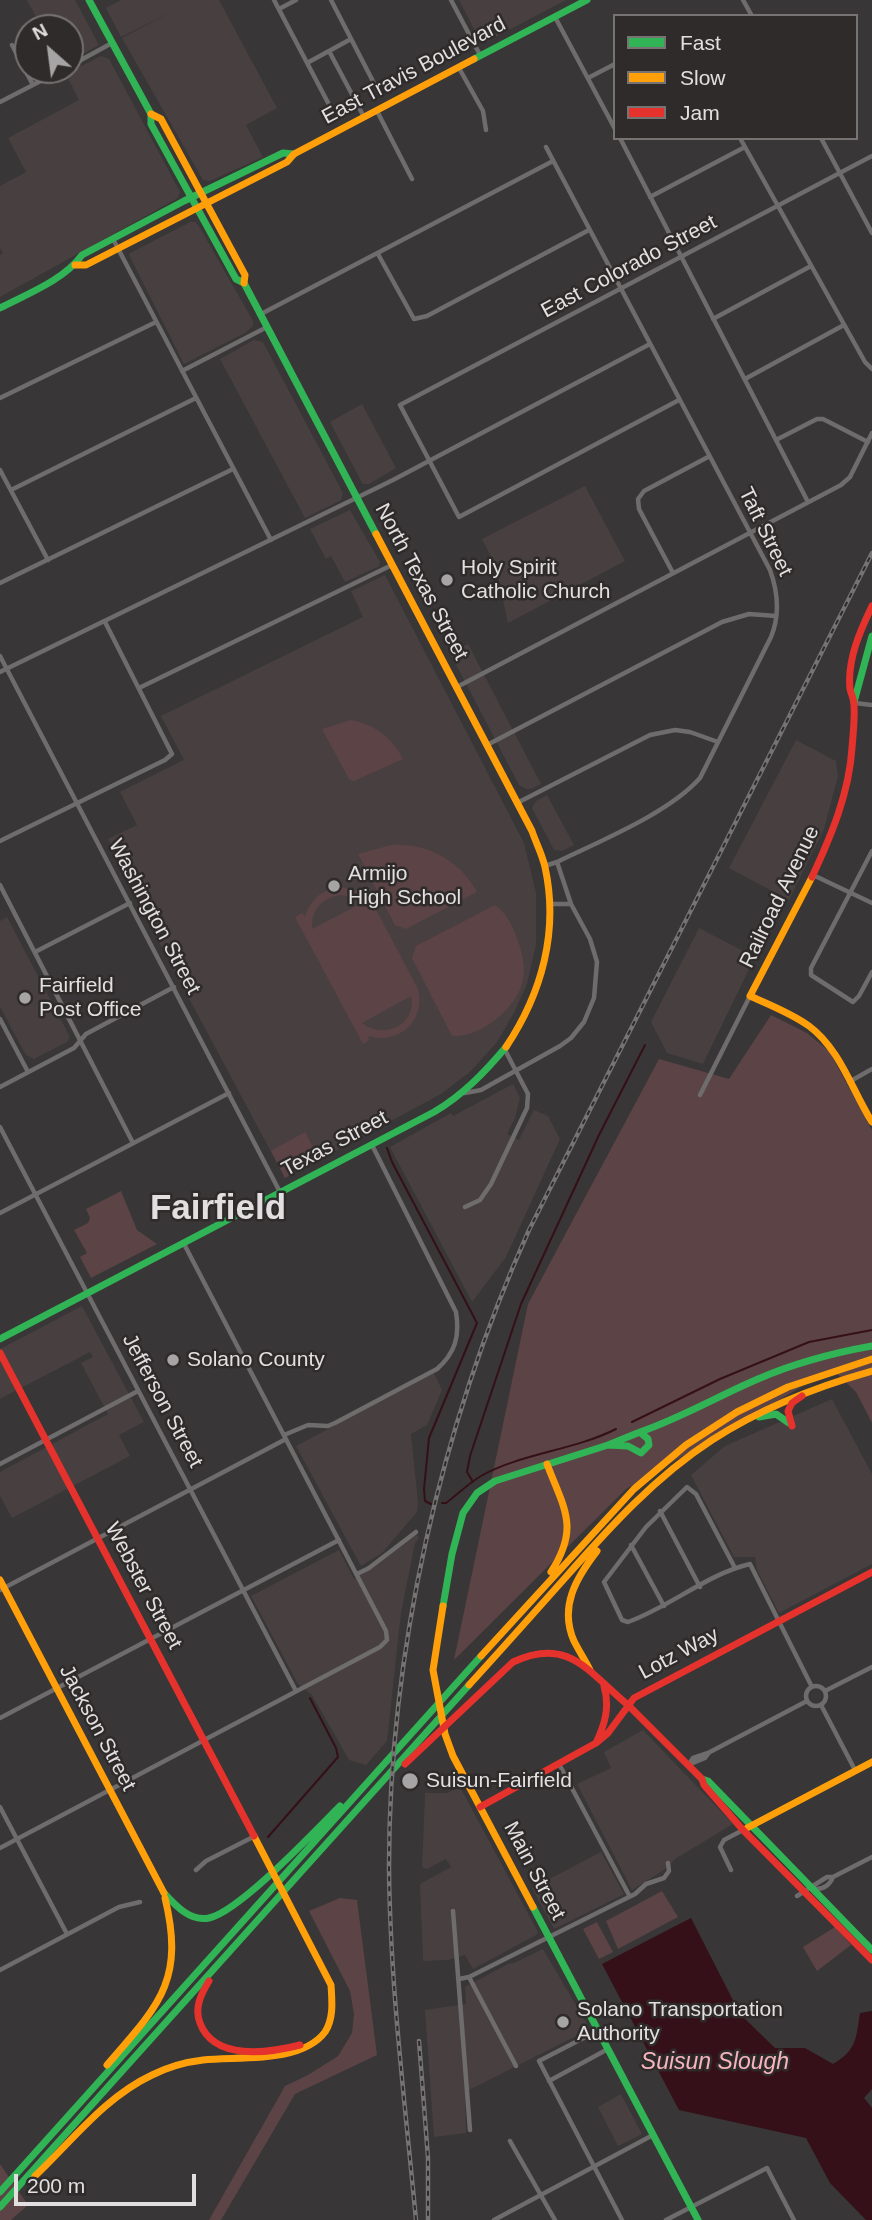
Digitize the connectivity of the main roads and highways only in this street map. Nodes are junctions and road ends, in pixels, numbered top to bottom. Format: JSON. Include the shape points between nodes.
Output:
{"nodes":[{"id":1,"x":89,"y":0,"type":"edge"},
{"id":2,"x":587,"y":0,"type":"edge"},
{"id":3,"x":152,"y":114,"type":"junction"},
{"id":4,"x":294,"y":154,"type":"junction"},
{"id":5,"x":203,"y":193,"type":"junction"},
{"id":6,"x":193,"y":197,"type":"junction"},
{"id":7,"x":208,"y":203,"type":"junction"},
{"id":8,"x":199,"y":207,"type":"junction"},
{"id":9,"x":75,"y":265,"type":"junction"},
{"id":10,"x":244,"y":283,"type":"junction"},
{"id":11,"x":0,"y":308,"type":"edge"},
{"id":12,"x":872,"y":606,"type":"edge"},
{"id":13,"x":872,"y":636,"type":"edge"},
{"id":14,"x":854,"y":703,"type":"junction"},
{"id":15,"x":542,"y":975,"type":"joint"},
{"id":16,"x":872,"y":1122,"type":"edge"},
{"id":17,"x":0,"y":1339,"type":"edge"},
{"id":18,"x":872,"y":1346,"type":"edge"},
{"id":19,"x":0,"y":1353,"type":"edge"},
{"id":20,"x":872,"y":1359,"type":"edge"},
{"id":21,"x":872,"y":1371,"type":"edge"},
{"id":22,"x":815,"y":1387,"type":"junction"},
{"id":23,"x":747,"y":1419,"type":"junction"},
{"id":24,"x":640,"y":1432,"type":"junction"},
{"id":25,"x":608,"y":1445,"type":"junction"},
{"id":26,"x":547,"y":1464,"type":"junction"},
{"id":27,"x":618,"y":1521,"type":"junction"},
{"id":28,"x":872,"y":1572,"type":"edge"},
{"id":29,"x":1,"y":1586,"type":"edge"},
{"id":30,"x":532,"y":1599,"type":"junction"},
{"id":31,"x":591,"y":1672,"type":"junction"},
{"id":32,"x":604,"y":1686,"type":"junction"},
{"id":33,"x":628,"y":1705,"type":"junction"},
{"id":34,"x":596,"y":1743,"type":"junction"},
{"id":35,"x":872,"y":1762,"type":"edge"},
{"id":36,"x":387,"y":1777,"type":"junction"},
{"id":37,"x":357,"y":1793,"type":"junction"},
{"id":38,"x":480,"y":1807,"type":"junction"},
{"id":39,"x":747,"y":1828,"type":"junction"},
{"id":40,"x":804,"y":1892,"type":"junction"},
{"id":41,"x":164,"y":1893,"type":"junction"},
{"id":42,"x":872,"y":1950,"type":"edge"},
{"id":43,"x":227,"y":1957,"type":"junction"},
{"id":44,"x":872,"y":1960,"type":"edge"},
{"id":45,"x":330,"y":2015,"type":"junction"},
{"id":46,"x":63,"y":2122,"type":"junction"},
{"id":47,"x":16,"y":2189,"type":"junction"},
{"id":48,"x":0,"y":2192,"type":"edge"},
{"id":49,"x":0,"y":2207,"type":"edge"},
{"id":50,"x":698,"y":2220,"type":"edge"}],
"edges":[{"from":1,"to":3,"type":"main road","name":"North Texas Street"},
{"from":2,"to":4,"type":"main road","name":"East Travis Boulevard"},
{"from":3,"to":5,"type":"main road","name":"North Texas Street","via":[[161,118]]},
{"from":3,"to":6,"type":"main road","name":"North Texas Street","via":[[151,124]]},
{"from":4,"to":5,"type":"main road","name":"East Travis Boulevard","via":[[283,153]]},
{"from":4,"to":7,"type":"main road","name":"East Travis Boulevard"},
{"from":5,"to":6,"type":"main road","name":"East Travis Boulevard"},
{"from":5,"to":7,"type":"main road","name":"North Texas Street"},
{"from":6,"to":8,"type":"main road","name":"North Texas Street"},
{"from":6,"to":9,"type":"main road","name":"East Travis Boulevard","via":[[82,255]]},
{"from":7,"to":8,"type":"main road","name":"East Travis Boulevard"},
{"from":7,"to":10,"type":"main road","name":"North Texas Street","via":[[245,275]]},
{"from":8,"to":9,"type":"main road","name":"East Travis Boulevard","via":[[86,265]]},
{"from":8,"to":10,"type":"main road","name":"North Texas Street","via":[[236,279]]},
{"from":9,"to":11,"type":"main road"},
{"from":10,"to":15,"type":"main road","name":"North Texas Street","via":[[517,803],[545,866],[549,904]]},
{"from":12,"to":14,"type":"main road","name":"Railroad Avenue","via":[[852,660]]},
{"from":13,"to":14,"type":"main road","name":"Railroad Avenue"},
{"from":14,"to":16,"type":"main road","name":"Railroad Avenue","via":[[846,788],[832,834],[750,996],[820,1035]]},
{"from":15,"to":17,"type":"main road","name":"Texas Street","via":[[516,1034],[461,1094]]},
{"from":18,"to":24,"type":"main road","via":[[785,1369]]},
{"from":19,"to":45,"type":"main road","name":"Webster Street","via":[[327,1975],[333,1993]]},
{"from":20,"to":30,"type":"main road","via":[[763,1399],[687,1445],[634,1489]]},
{"from":21,"to":22,"type":"main road"},
{"from":22,"to":23,"type":"main road"},
{"from":22,"to":23,"type":"main road","via":[[789,1407],[792,1426],[776,1413]]},
{"from":23,"to":27,"type":"main road","via":[[685,1460]]},
{"from":24,"to":25,"type":"main road","name":"Main Street"},
{"from":24,"to":25,"type":"main road","name":"Main Street","via":[[649,1445],[640,1453]]},
{"from":25,"to":26,"type":"main road","name":"Main Street"},
{"from":26,"to":30,"type":"main road","via":[[568,1519],[569,1540]]},
{"from":26,"to":38,"type":"main road","name":"Main Street","via":[[505,1477],[477,1493],[460,1522],[452,1554],[434,1654],[435,1682],[447,1743]]},
{"from":27,"to":31,"type":"main road","via":[[577,1576],[569,1596],[569,1628]]},
{"from":27,"to":36,"type":"main road"},
{"from":28,"to":33,"type":"main road","name":"Lotz Way"},
{"from":29,"to":41,"type":"main road","name":"Jackson Street"},
{"from":30,"to":37,"type":"main road"},
{"from":31,"to":32,"type":"main road"},
{"from":31,"to":36,"type":"main road","via":[[564,1654],[542,1651],[513,1662]]},
{"from":32,"to":33,"type":"main road"},
{"from":32,"to":34,"type":"main road","via":[[608,1716]]},
{"from":33,"to":34,"type":"main road","name":"Lotz Way"},
{"from":33,"to":39,"type":"main road"},
{"from":34,"to":38,"type":"main road","name":"Lotz Way"},
{"from":35,"to":39,"type":"main road"},
{"from":36,"to":43,"type":"main road"},
{"from":37,"to":41,"type":"main road","via":[[226,1912],[198,1918],[179,1910]]},
{"from":37,"to":46,"type":"main road"},
{"from":38,"to":50,"type":"main road","name":"Main Street"},
{"from":39,"to":40,"type":"main road"},
{"from":40,"to":42,"type":"main road"},
{"from":40,"to":44,"type":"main road"},
{"from":41,"to":46,"type":"main road","via":[[174,1947],[161,1997]]},
{"from":43,"to":45,"type":"main road","via":[[203,1989],[197,2013],[213,2042],[236,2050],[291,2048],[315,2036]]},
{"from":43,"to":47,"type":"main road"},
{"from":45,"to":47,"type":"main road","via":[[318,2040],[301,2051],[191,2062],[144,2078]]},
{"from":46,"to":48,"type":"main road"},
{"from":47,"to":49,"type":"main road"}]}
